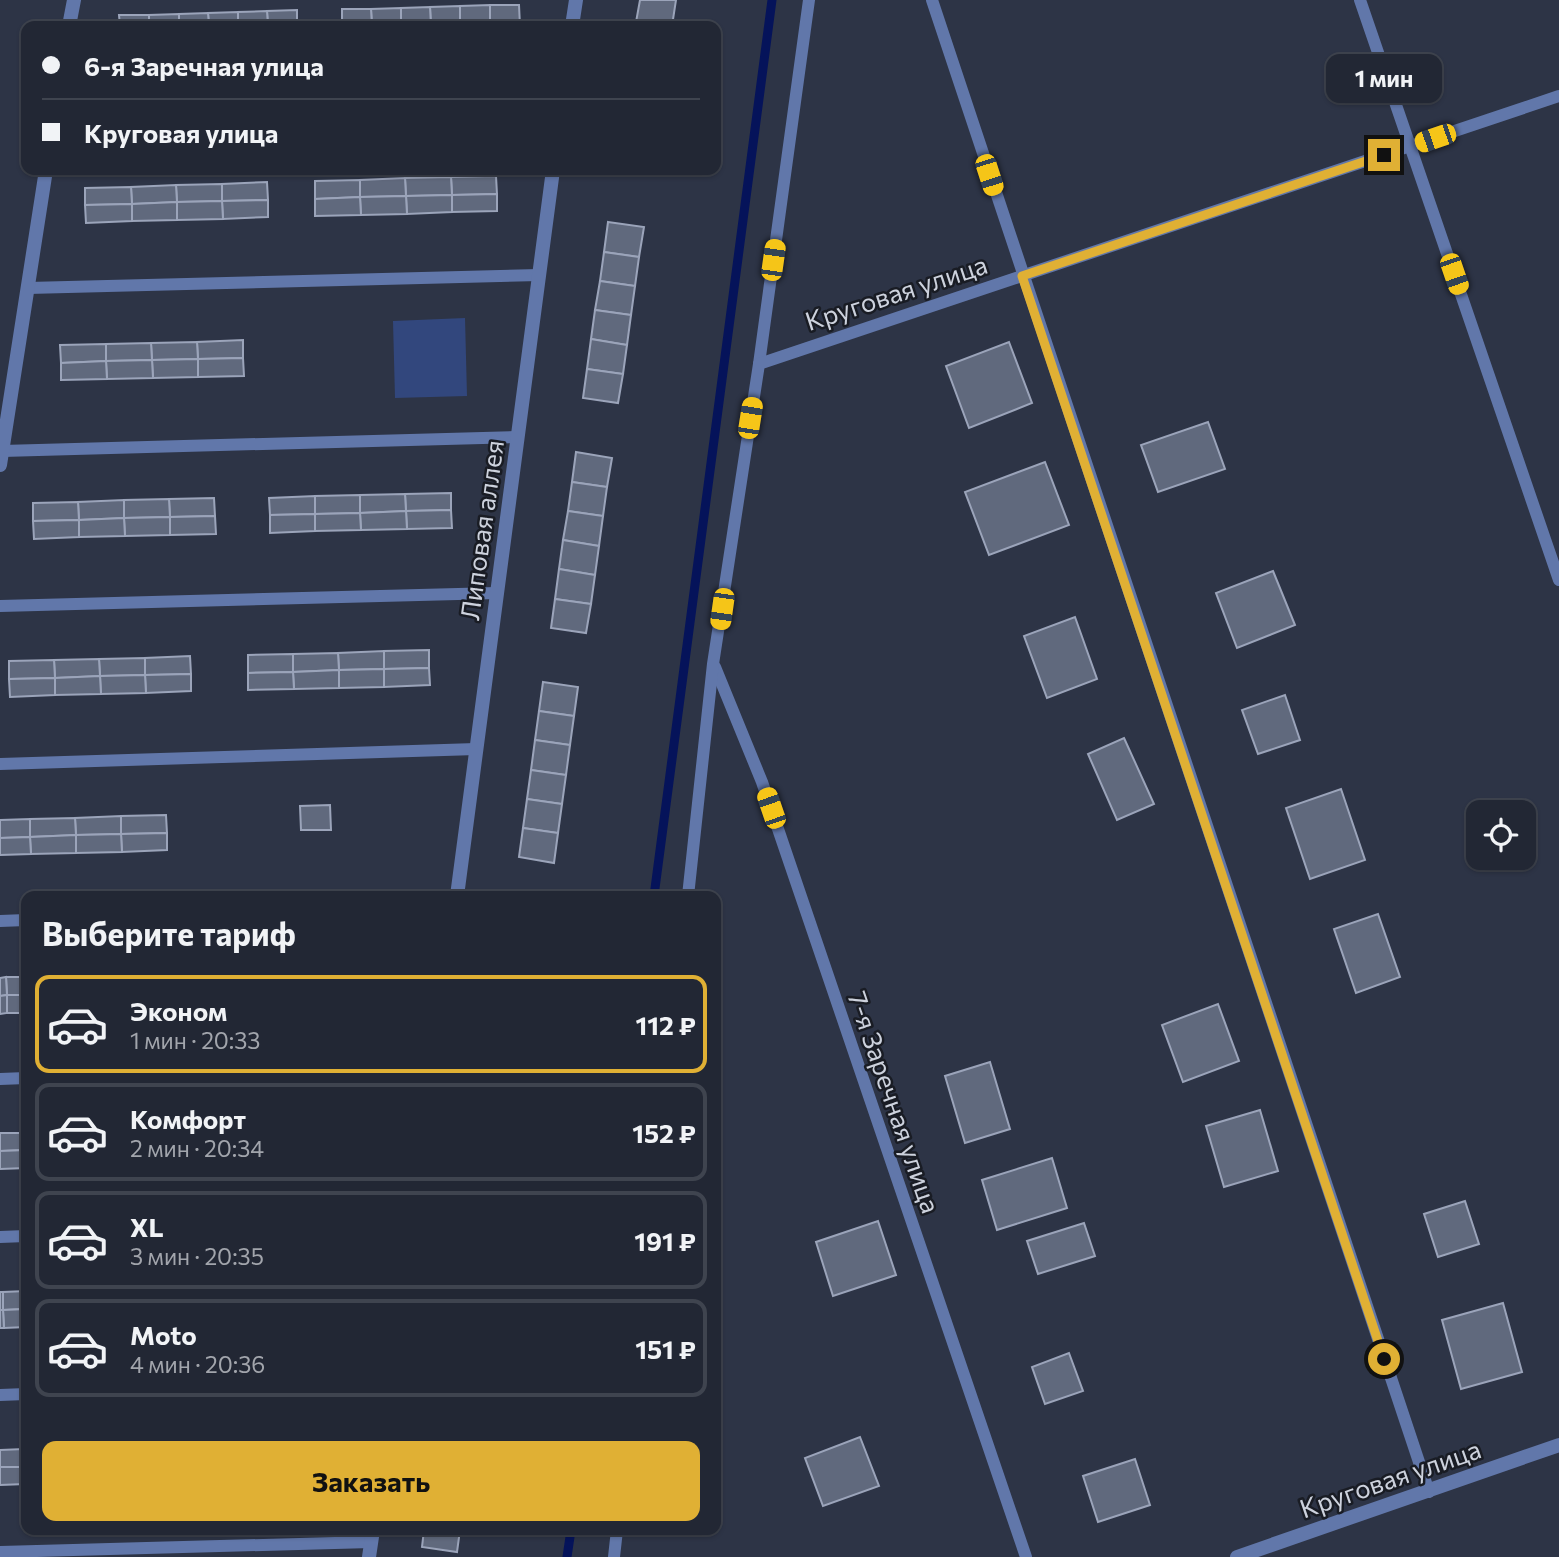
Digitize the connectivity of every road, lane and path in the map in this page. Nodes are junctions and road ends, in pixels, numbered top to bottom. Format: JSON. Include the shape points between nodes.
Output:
{"nodes":[{"id":1,"x":74,"y":0,"type":"edge"},
{"id":2,"x":576,"y":0,"type":"edge"},
{"id":3,"x":809,"y":0,"type":"edge"},
{"id":4,"x":932,"y":0,"type":"edge"},
{"id":5,"x":1360,"y":0,"type":"edge"},
{"id":6,"x":70,"y":21,"type":"edge"},
{"id":7,"x":573,"y":21,"type":"edge"},
{"id":8,"x":1559,"y":96,"type":"edge"},
{"id":9,"x":1410,"y":146,"type":"junction"},
{"id":10,"x":45,"y":175,"type":"edge"},
{"id":11,"x":552,"y":175,"type":"edge"},
{"id":12,"x":539,"y":275,"type":"junction"},
{"id":13,"x":1022,"y":276,"type":"junction"},
{"id":14,"x":28,"y":288,"type":"junction"},
{"id":15,"x":759,"y":363,"type":"junction"},
{"id":16,"x":518,"y":437,"type":"junction"},
{"id":17,"x":1,"y":458,"type":"edge"},
{"id":18,"x":1559,"y":580,"type":"edge"},
{"id":19,"x":497,"y":593,"type":"junction"},
{"id":20,"x":0,"y":606,"type":"edge"},
{"id":21,"x":713,"y":664,"type":"junction"},
{"id":22,"x":476,"y":749,"type":"junction"},
{"id":23,"x":0,"y":764,"type":"edge"},
{"id":24,"x":458,"y":891,"type":"edge"},
{"id":25,"x":689,"y":891,"type":"edge"},
{"id":26,"x":0,"y":920,"type":"edge"},
{"id":27,"x":21,"y":920,"type":"edge"},
{"id":28,"x":21,"y":1078,"type":"edge"},
{"id":29,"x":0,"y":1079,"type":"edge"},
{"id":30,"x":21,"y":1236,"type":"edge"},
{"id":31,"x":0,"y":1237,"type":"edge"},
{"id":32,"x":21,"y":1394,"type":"edge"},
{"id":33,"x":0,"y":1395,"type":"edge"},
{"id":34,"x":1559,"y":1445,"type":"edge"},
{"id":35,"x":1429,"y":1492,"type":"junction"},
{"id":36,"x":616,"y":1535,"type":"edge"},
{"id":37,"x":371,"y":1543,"type":"edge"},
{"id":38,"x":0,"y":1552,"type":"edge"},
{"id":39,"x":614,"y":1557,"type":"edge"},
{"id":40,"x":1026,"y":1557,"type":"edge"},
{"id":41,"x":1237,"y":1557,"type":"edge"}],
"edges":[{"from":1,"to":6,"type":"street"},
{"from":2,"to":7,"type":"street"},
{"from":3,"to":15,"type":"lane"},
{"from":4,"to":13,"type":"lane"},
{"from":5,"to":9,"type":"lane"},
{"from":8,"to":9,"type":"lane","name":"Круговая улица"},
{"from":9,"to":13,"type":"lane","name":"Круговая улица"},
{"from":9,"to":18,"type":"lane"},
{"from":10,"to":14,"type":"street"},
{"from":11,"to":12,"type":"street","name":"Липовая аллея"},
{"from":12,"to":14,"type":"lane"},
{"from":12,"to":16,"type":"street","name":"Липовая аллея"},
{"from":13,"to":15,"type":"lane","name":"Круговая улица"},
{"from":13,"to":35,"type":"lane"},
{"from":14,"to":17,"type":"street"},
{"from":15,"to":21,"type":"lane"},
{"from":16,"to":17,"type":"lane"},
{"from":16,"to":19,"type":"street","name":"Липовая аллея"},
{"from":19,"to":20,"type":"lane"},
{"from":19,"to":22,"type":"street","name":"Липовая аллея"},
{"from":21,"to":25,"type":"lane"},
{"from":21,"to":40,"type":"lane","name":"7-я Заречная улица","via":[[762,782]]},
{"from":22,"to":23,"type":"lane"},
{"from":22,"to":24,"type":"street","name":"Липовая аллея"},
{"from":26,"to":27,"type":"lane"},
{"from":28,"to":29,"type":"lane"},
{"from":30,"to":31,"type":"lane"},
{"from":32,"to":33,"type":"lane"},
{"from":34,"to":35,"type":"street","name":"Круговая улица"},
{"from":35,"to":41,"type":"street","name":"Круговая улица"},
{"from":36,"to":39,"type":"lane"},
{"from":37,"to":38,"type":"lane"}]}
